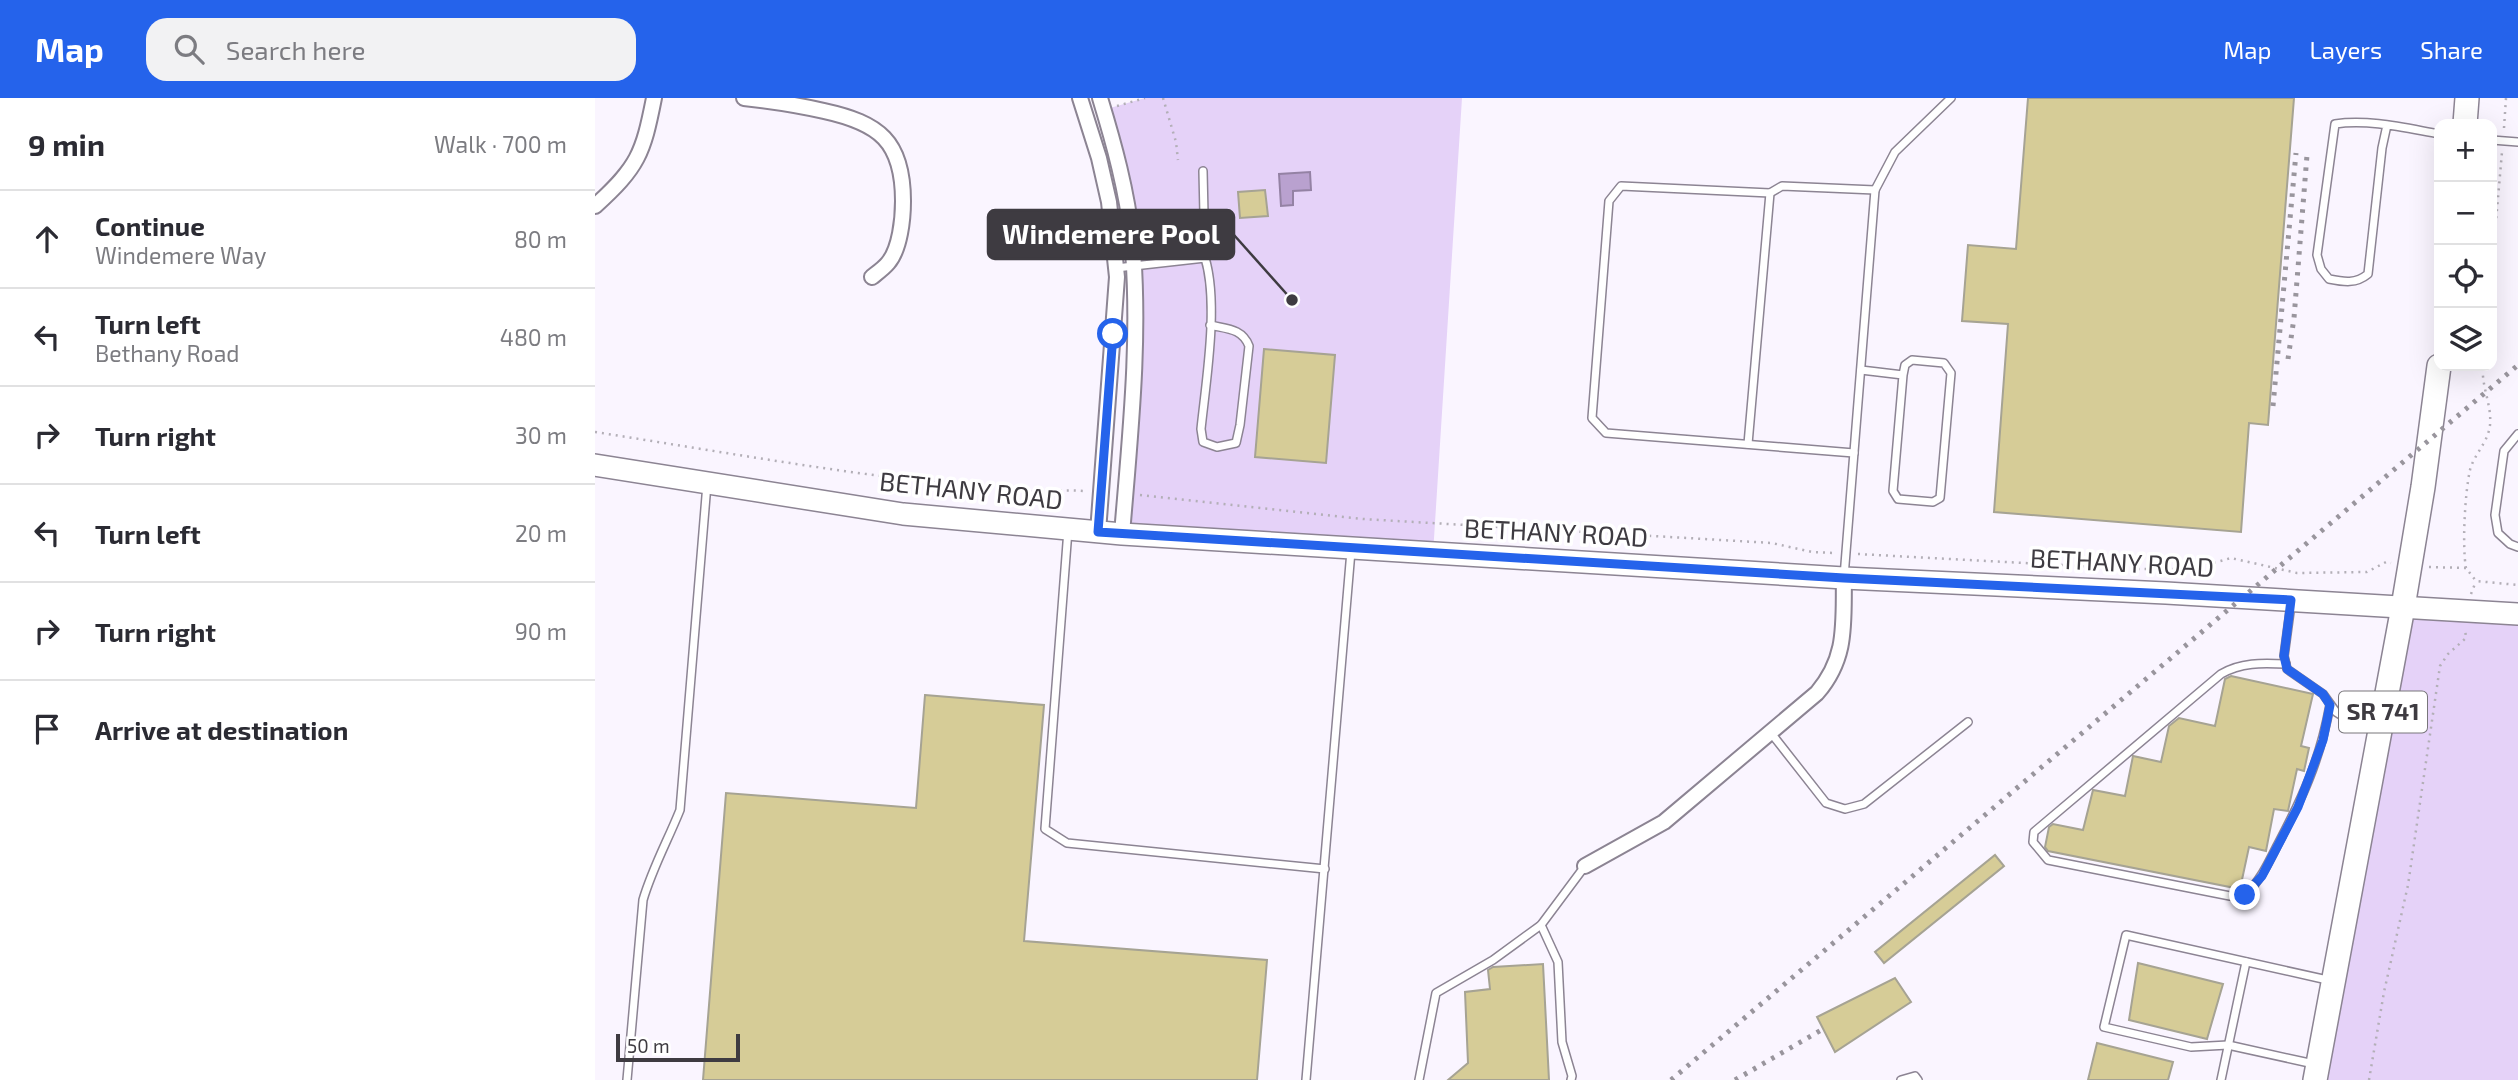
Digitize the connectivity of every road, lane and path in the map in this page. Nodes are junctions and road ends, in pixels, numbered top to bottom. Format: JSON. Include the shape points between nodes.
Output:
{"nodes":[{"id":1,"x":654,"y":98,"type":"edge"},
{"id":2,"x":744,"y":98,"type":"edge"},
{"id":3,"x":1080,"y":98,"type":"edge"},
{"id":4,"x":1145,"y":98,"type":"edge"},
{"id":5,"x":1163,"y":98,"type":"edge"},
{"id":6,"x":1951,"y":98,"type":"edge"},
{"id":7,"x":2467,"y":98,"type":"edge"},
{"id":8,"x":2506,"y":98,"type":"edge"},
{"id":9,"x":1101,"y":104,"type":"edge"},
{"id":10,"x":2465,"y":119,"type":"edge"},
{"id":11,"x":2387,"y":125,"type":"junction"},
{"id":12,"x":2434,"y":133,"type":"edge"},
{"id":13,"x":2497,"y":140,"type":"edge"},
{"id":14,"x":2503,"y":141,"type":"junction"},
{"id":15,"x":2518,"y":142,"type":"edge"},
{"id":16,"x":1178,"y":160,"type":"dead end"},
{"id":17,"x":1203,"y":171,"type":"dead end"},
{"id":18,"x":1875,"y":190,"type":"junction"},
{"id":19,"x":1770,"y":193,"type":"junction"},
{"id":20,"x":595,"y":206,"type":"edge"},
{"id":21,"x":2494,"y":245,"type":"edge"},
{"id":22,"x":1205,"y":258,"type":"junction"},
{"id":23,"x":1117,"y":268,"type":"junction"},
{"id":24,"x":1134,"y":268,"type":"junction"},
{"id":25,"x":872,"y":278,"type":"dead end"},
{"id":26,"x":1210,"y":325,"type":"junction"},
{"id":27,"x":1861,"y":370,"type":"junction"},
{"id":28,"x":2438,"y":371,"type":"edge"},
{"id":29,"x":2482,"y":371,"type":"edge"},
{"id":30,"x":1903,"y":374,"type":"junction"},
{"id":31,"x":595,"y":432,"type":"edge"},
{"id":32,"x":2518,"y":434,"type":"edge"},
{"id":33,"x":1748,"y":444,"type":"junction"},
{"id":34,"x":1854,"y":453,"type":"junction"},
{"id":35,"x":595,"y":465,"type":"edge"},
{"id":36,"x":595,"y":474,"type":"edge"},
{"id":37,"x":707,"y":484,"type":"junction"},
{"id":38,"x":1091,"y":491,"type":"dead end"},
{"id":39,"x":1133,"y":494,"type":"dead end"},
{"id":40,"x":1068,"y":529,"type":"junction"},
{"id":41,"x":1098,"y":532,"type":"junction"},
{"id":42,"x":1122,"y":534,"type":"junction"},
{"id":43,"x":2518,"y":547,"type":"edge"},
{"id":44,"x":1351,"y":549,"type":"junction"},
{"id":45,"x":1846,"y":553,"type":"junction"},
{"id":46,"x":2394,"y":564,"type":"dead end"},
{"id":47,"x":2455,"y":568,"type":"dead end"},
{"id":48,"x":2466,"y":568,"type":"junction"},
{"id":49,"x":1844,"y":578,"type":"junction"},
{"id":50,"x":2476,"y":582,"type":"junction"},
{"id":51,"x":2518,"y":585,"type":"edge"},
{"id":52,"x":2472,"y":588,"type":"dead end"},
{"id":53,"x":2291,"y":600,"type":"junction"},
{"id":54,"x":2403,"y":607,"type":"junction"},
{"id":55,"x":2518,"y":614,"type":"edge"},
{"id":56,"x":2465,"y":629,"type":"dead end"},
{"id":57,"x":2285,"y":664,"type":"junction"},
{"id":58,"x":2330,"y":705,"type":"junction"},
{"id":59,"x":1968,"y":722,"type":"dead end"},
{"id":60,"x":2381,"y":726,"type":"junction"},
{"id":61,"x":1771,"y":732,"type":"junction"},
{"id":62,"x":1585,"y":866,"type":"joint"},
{"id":63,"x":1325,"y":869,"type":"junction"},
{"id":64,"x":1541,"y":925,"type":"junction"},
{"id":65,"x":2246,"y":962,"type":"junction"},
{"id":66,"x":2332,"y":981,"type":"junction"},
{"id":67,"x":2228,"y":1045,"type":"junction"},
{"id":68,"x":2316,"y":1073,"type":"edge"},
{"id":69,"x":627,"y":1080,"type":"edge"},
{"id":70,"x":1306,"y":1080,"type":"edge"},
{"id":71,"x":1419,"y":1080,"type":"edge"},
{"id":72,"x":1571,"y":1080,"type":"edge"},
{"id":73,"x":1901,"y":1080,"type":"edge"},
{"id":74,"x":1918,"y":1080,"type":"edge"},
{"id":75,"x":2221,"y":1080,"type":"edge"},
{"id":76,"x":2369,"y":1080,"type":"edge"}],
"edges":[{"from":1,"to":20,"type":"street","via":[[634,166]]},
{"from":2,"to":25,"type":"street","via":[[853,117],[890,145],[901,170],[903,210],[890,261]]},
{"from":3,"to":23,"type":"street","via":[[1109,202]]},
{"from":4,"to":9,"type":"path"},
{"from":5,"to":16,"type":"path"},
{"from":6,"to":18,"type":"lane","via":[[1895,152]]},
{"from":7,"to":10,"type":"main road"},
{"from":8,"to":14,"type":"path"},
{"from":9,"to":24,"type":"street","via":[[1125,195]]},
{"from":11,"to":11,"type":"lane","via":[[2368,274],[2353,281],[2329,279],[2317,256],[2335,124]]},
{"from":11,"to":12,"type":"lane"},
{"from":13,"to":14,"type":"lane"},
{"from":14,"to":15,"type":"lane"},
{"from":14,"to":21,"type":"path"},
{"from":17,"to":22,"type":"lane"},
{"from":18,"to":19,"type":"lane","via":[[1782,186]]},
{"from":18,"to":27,"type":"lane"},
{"from":19,"to":33,"type":"lane"},
{"from":19,"to":33,"type":"lane","via":[[1621,186],[1609,201],[1591,418],[1606,433]]},
{"from":22,"to":24,"type":"lane"},
{"from":22,"to":26,"type":"lane","via":[[1210,276]]},
{"from":23,"to":24,"type":"lane"},
{"from":23,"to":41,"type":"street"},
{"from":24,"to":42,"type":"street","via":[[1134,393]]},
{"from":26,"to":26,"type":"lane","via":[[1201,429],[1203,442],[1217,447],[1236,443],[1249,346],[1245,336],[1235,330]]},
{"from":27,"to":30,"type":"lane"},
{"from":27,"to":34,"type":"lane"},
{"from":28,"to":54,"type":"main road","number":"SR 741"},
{"from":29,"to":48,"type":"path","via":[[2490,425],[2486,442],[2470,468],[2463,553]]},
{"from":30,"to":30,"type":"lane","via":[[1893,491],[1898,499],[1933,502],[1940,498],[1951,373],[1944,363],[1912,360]]},
{"from":31,"to":38,"type":"path","via":[[919,481],[1025,492]]},
{"from":32,"to":43,"type":"lane","via":[[2504,451],[2495,515],[2498,533]]},
{"from":33,"to":34,"type":"lane"},
{"from":34,"to":45,"type":"lane"},
{"from":35,"to":36,"type":"lane"},
{"from":35,"to":37,"type":"main road","name":"BETHANY ROAD"},
{"from":37,"to":40,"type":"main road","name":"BETHANY ROAD","via":[[904,514]]},
{"from":37,"to":69,"type":"lane","via":[[680,810],[643,900]]},
{"from":39,"to":45,"type":"path","via":[[1363,519],[1772,542],[1812,552]]},
{"from":40,"to":41,"type":"main road","name":"BETHANY ROAD"},
{"from":40,"to":63,"type":"lane","via":[[1045,829],[1067,843]]},
{"from":41,"to":42,"type":"main road","name":"BETHANY ROAD"},
{"from":42,"to":44,"type":"main road","name":"BETHANY ROAD"},
{"from":44,"to":49,"type":"main road","name":"BETHANY ROAD"},
{"from":44,"to":63,"type":"lane"},
{"from":45,"to":46,"type":"path","via":[[2135,569],[2193,569],[2231,558],[2297,573],[2367,572],[2386,562]]},
{"from":45,"to":49,"type":"lane"},
{"from":47,"to":48,"type":"path"},
{"from":48,"to":50,"type":"path"},
{"from":49,"to":53,"type":"main road","name":"BETHANY ROAD"},
{"from":49,"to":61,"type":"street","via":[[1842,643],[1831,677]]},
{"from":50,"to":51,"type":"path"},
{"from":50,"to":52,"type":"path"},
{"from":53,"to":54,"type":"main road","name":"BETHANY ROAD"},
{"from":53,"to":57,"type":"lane"},
{"from":54,"to":55,"type":"main road","name":"BETHANY ROAD"},
{"from":54,"to":60,"type":"main road","number":"SR 741"},
{"from":56,"to":76,"type":"path","via":[[2466,638],[2440,666],[2408,886],[2383,992]]},
{"from":57,"to":58,"type":"lane"},
{"from":57,"to":58,"type":"lane","via":[[2234,666],[2221,674],[2034,832],[2033,842],[2040,852],[2048,860],[2230,896],[2245,895],[2262,876],[2298,807],[2323,740]]},
{"from":58,"to":60,"type":"lane","via":[[2347,719]]},
{"from":59,"to":61,"type":"lane","via":[[1864,804],[1845,809],[1825,803]]},
{"from":60,"to":66,"type":"main road","number":"SR 741"},
{"from":61,"to":62,"type":"street","via":[[1664,822]]},
{"from":62,"to":64,"type":"lane"},
{"from":63,"to":70,"type":"lane"},
{"from":64,"to":71,"type":"lane","via":[[1436,993]]},
{"from":64,"to":72,"type":"lane","via":[[1558,962],[1562,1042]]},
{"from":65,"to":66,"type":"lane"},
{"from":65,"to":67,"type":"lane"},
{"from":65,"to":67,"type":"lane","via":[[2126,934],[2104,1027],[2191,1047]]},
{"from":66,"to":68,"type":"main road","number":"SR 741"},
{"from":67,"to":68,"type":"lane"},
{"from":67,"to":75,"type":"lane"},
{"from":73,"to":74,"type":"lane","via":[[1915,1076]]}]}
